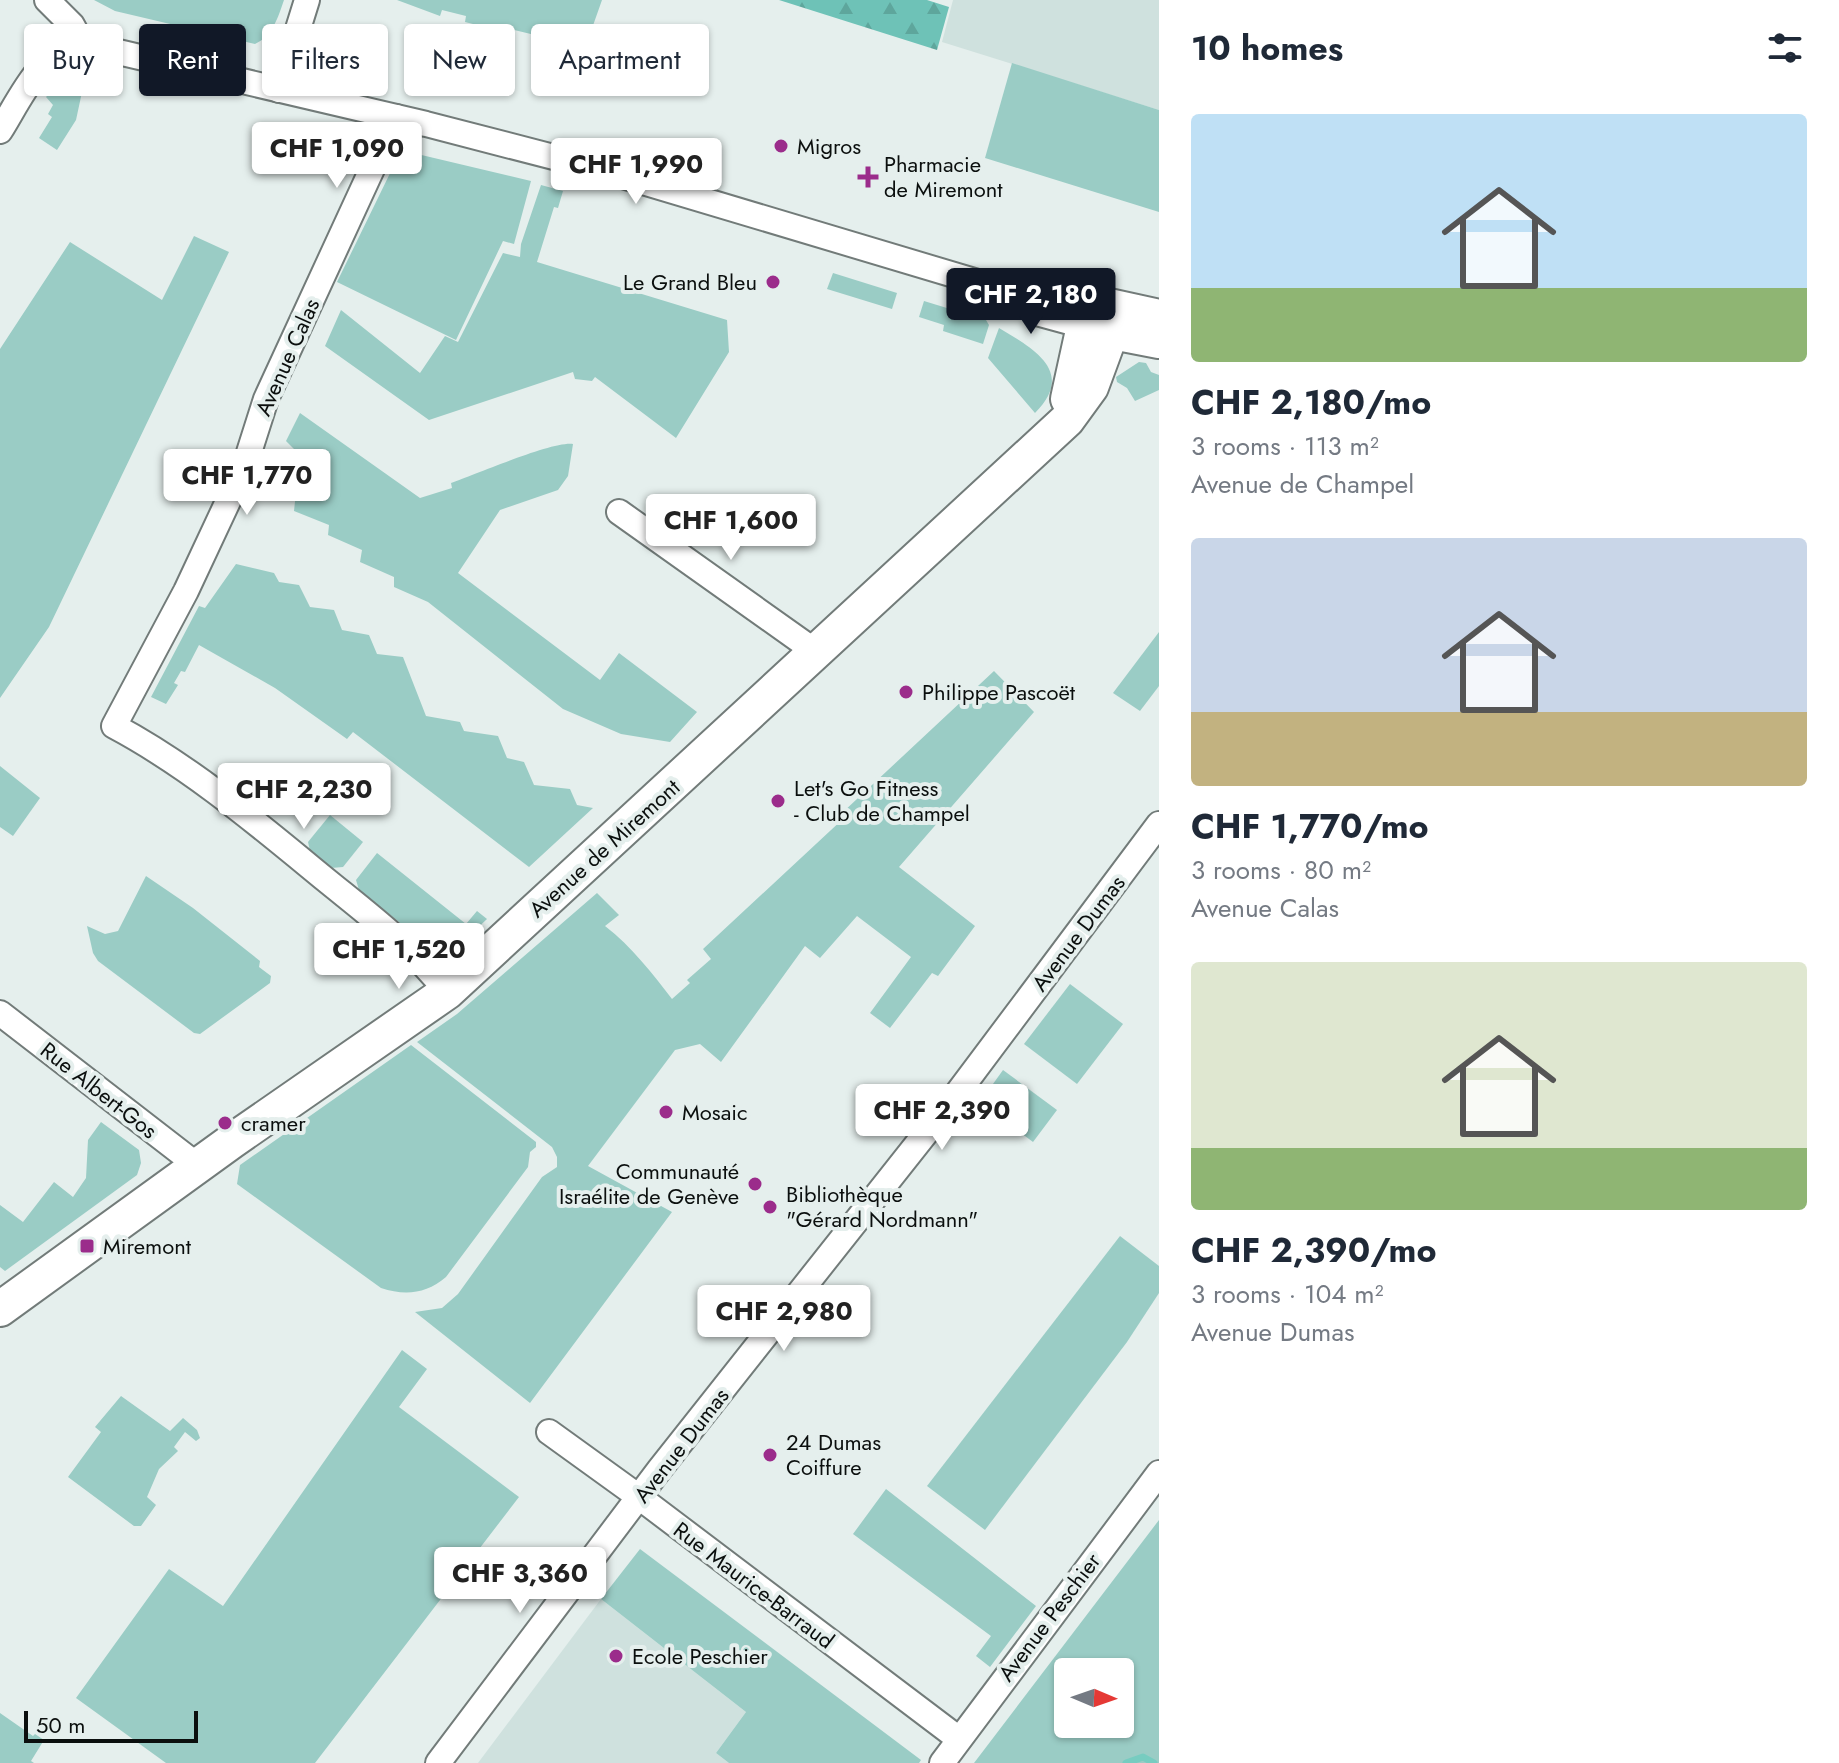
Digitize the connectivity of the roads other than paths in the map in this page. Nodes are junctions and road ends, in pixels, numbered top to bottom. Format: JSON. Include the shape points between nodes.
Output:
{"nodes":[{"id":1,"x":47,"y":0,"type":"edge"},
{"id":2,"x":307,"y":0,"type":"edge"},
{"id":3,"x":70,"y":24,"type":"edge"},
{"id":4,"x":300,"y":24,"type":"edge"},
{"id":5,"x":123,"y":52,"type":"edge"},
{"id":6,"x":262,"y":86,"type":"edge"},
{"id":7,"x":24,"y":94,"type":"edge"},
{"id":8,"x":305,"y":96,"type":"edge"},
{"id":9,"x":396,"y":117,"type":"junction"},
{"id":10,"x":0,"y":131,"type":"edge"},
{"id":11,"x":1159,"y":317,"type":"edge"},
{"id":12,"x":1100,"y":321,"type":"junction"},
{"id":13,"x":1159,"y":341,"type":"edge"},
{"id":14,"x":619,"y":512,"type":"dead end"},
{"id":15,"x":816,"y":652,"type":"junction"},
{"id":16,"x":1159,"y":824,"type":"edge"},
{"id":17,"x":447,"y":992,"type":"junction"},
{"id":18,"x":0,"y":1013,"type":"edge"},
{"id":19,"x":198,"y":1166,"type":"junction"},
{"id":20,"x":0,"y":1309,"type":"edge"},
{"id":21,"x":549,"y":1432,"type":"dead end"},
{"id":22,"x":1159,"y":1473,"type":"edge"},
{"id":23,"x":639,"y":1497,"type":"junction"},
{"id":24,"x":959,"y":1739,"type":"junction"},
{"id":25,"x":438,"y":1763,"type":"edge"},
{"id":26,"x":942,"y":1763,"type":"edge"}],
"edges":[{"from":1,"to":3,"type":"street"},
{"from":2,"to":4,"type":"street"},
{"from":5,"to":6,"type":"street"},
{"from":7,"to":10,"type":"street"},
{"from":8,"to":9,"type":"street"},
{"from":9,"to":12,"type":"street","via":[[596,168],[1001,289],[1076,301]]},
{"from":9,"to":17,"type":"street","name":"Avenue Calas","via":[[266,399],[239,479],[114,726],[248,815],[418,956]]},
{"from":11,"to":12,"type":"street"},
{"from":12,"to":13,"type":"street"},
{"from":12,"to":15,"type":"street","name":"Avenue de Miremont","via":[[1057,428]]},
{"from":14,"to":15,"type":"street"},
{"from":15,"to":17,"type":"street","name":"Avenue de Miremont"},
{"from":16,"to":23,"type":"street","name":"Avenue Dumas","via":[[908,1157]]},
{"from":17,"to":19,"type":"street","name":"Avenue de Miremont"},
{"from":18,"to":19,"type":"street","name":"Rue Albert-Gos"},
{"from":19,"to":20,"type":"street","name":"Avenue de Miremont"},
{"from":21,"to":23,"type":"street","name":"Rue Maurice-Barraud"},
{"from":22,"to":24,"type":"street","name":"Avenue Peschier"},
{"from":23,"to":24,"type":"street","name":"Rue Maurice-Barraud"},
{"from":23,"to":25,"type":"street","name":"Avenue Dumas"},
{"from":24,"to":26,"type":"street","name":"Avenue Peschier"}]}
